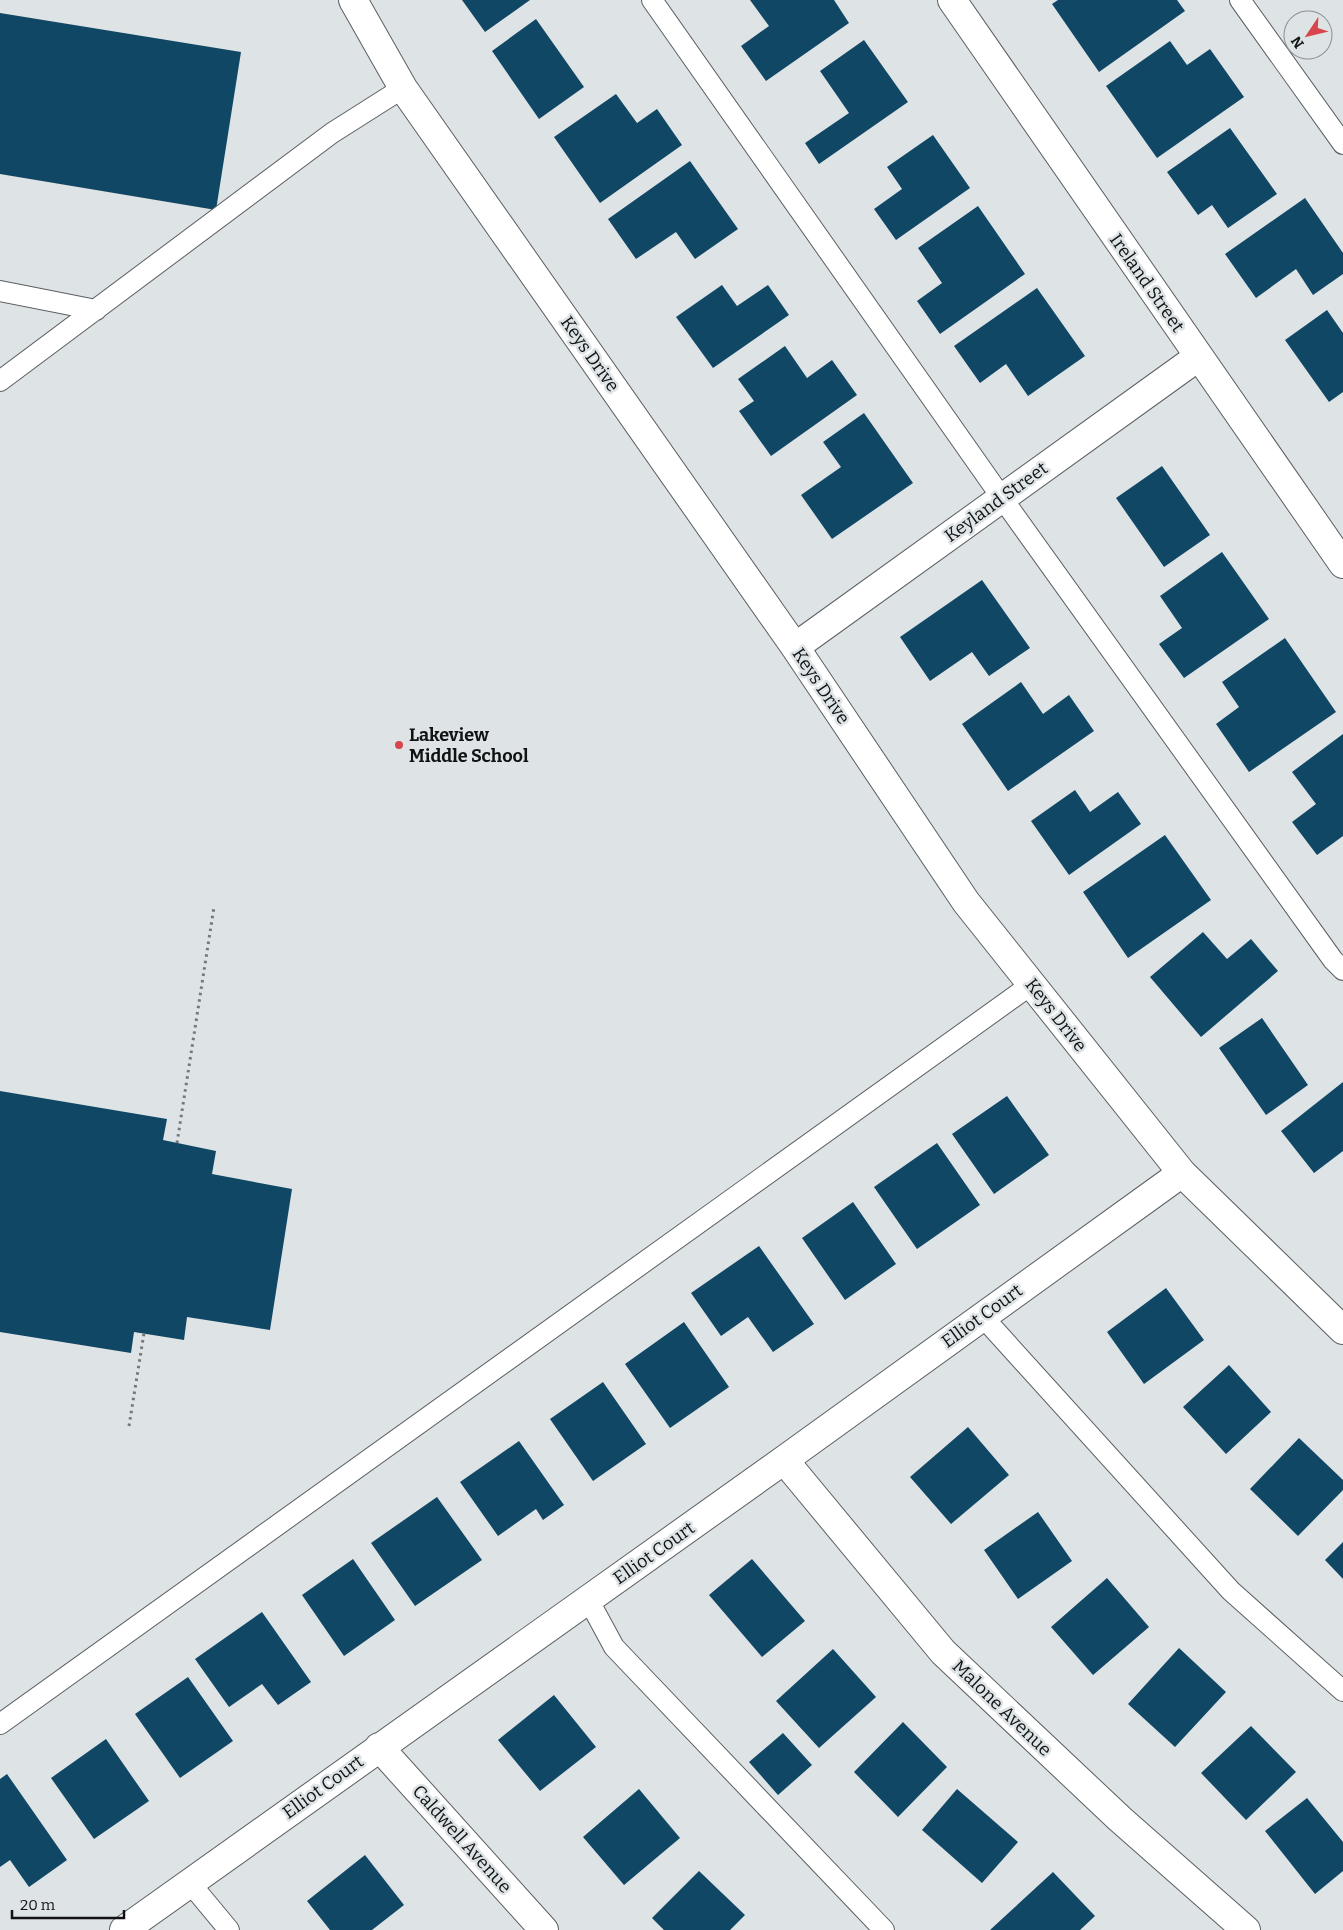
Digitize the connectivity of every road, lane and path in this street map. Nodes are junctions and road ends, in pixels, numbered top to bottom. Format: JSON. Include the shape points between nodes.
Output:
{"nodes":[{"id":1,"x":353,"y":0,"type":"edge"},
{"id":2,"x":652,"y":0,"type":"edge"},
{"id":3,"x":952,"y":0,"type":"edge"},
{"id":4,"x":1240,"y":0,"type":"edge"},
{"id":5,"x":403,"y":88,"type":"junction"},
{"id":6,"x":1343,"y":144,"type":"edge"},
{"id":7,"x":0,"y":291,"type":"edge"},
{"id":8,"x":96,"y":310,"type":"junction"},
{"id":9,"x":1198,"y":358,"type":"junction"},
{"id":10,"x":0,"y":381,"type":"edge"},
{"id":11,"x":1002,"y":498,"type":"junction"},
{"id":12,"x":1343,"y":564,"type":"edge"},
{"id":13,"x":794,"y":646,"type":"junction"},
{"id":14,"x":214,"y":906,"type":"dead end"},
{"id":15,"x":1343,"y":970,"type":"edge"},
{"id":16,"x":1032,"y":984,"type":"junction"},
{"id":17,"x":177,"y":1143,"type":"dead end"},
{"id":18,"x":1182,"y":1173,"type":"junction"},
{"id":19,"x":982,"y":1316,"type":"junction"},
{"id":20,"x":1343,"y":1330,"type":"edge"},
{"id":21,"x":144,"y":1333,"type":"dead end"},
{"id":22,"x":129,"y":1426,"type":"dead end"},
{"id":23,"x":784,"y":1460,"type":"junction"},
{"id":24,"x":588,"y":1600,"type":"junction"},
{"id":25,"x":1343,"y":1691,"type":"edge"},
{"id":26,"x":0,"y":1724,"type":"edge"},
{"id":27,"x":379,"y":1747,"type":"junction"},
{"id":28,"x":190,"y":1883,"type":"junction"},
{"id":29,"x":124,"y":1930,"type":"edge"},
{"id":30,"x":229,"y":1930,"type":"edge"},
{"id":31,"x":544,"y":1930,"type":"edge"},
{"id":32,"x":884,"y":1930,"type":"edge"},
{"id":33,"x":1246,"y":1930,"type":"edge"}],
"edges":[{"from":1,"to":5,"type":"street","name":"Keys Drive"},
{"from":2,"to":11,"type":"lane"},
{"from":3,"to":9,"type":"street","name":"Ireland Street"},
{"from":4,"to":6,"type":"lane"},
{"from":5,"to":8,"type":"lane","via":[[332,133]]},
{"from":5,"to":13,"type":"street","name":"Keys Drive"},
{"from":7,"to":8,"type":"lane"},
{"from":8,"to":10,"type":"lane"},
{"from":9,"to":11,"type":"street","name":"Keyland Street"},
{"from":9,"to":12,"type":"street","name":"Ireland Street"},
{"from":11,"to":13,"type":"street","name":"Keyland Street"},
{"from":11,"to":15,"type":"lane"},
{"from":13,"to":16,"type":"street","name":"Keys Drive","via":[[966,902]]},
{"from":14,"to":17,"type":"path"},
{"from":16,"to":18,"type":"street","name":"Keys Drive"},
{"from":16,"to":26,"type":"lane"},
{"from":18,"to":19,"type":"street","name":"Elliot Court"},
{"from":18,"to":20,"type":"street","name":"Keys Drive"},
{"from":19,"to":23,"type":"street","name":"Elliot Court"},
{"from":19,"to":25,"type":"lane","via":[[1231,1591]]},
{"from":21,"to":22,"type":"path"},
{"from":23,"to":24,"type":"street","name":"Elliot Court"},
{"from":23,"to":33,"type":"street","name":"Malone Avenue","via":[[943,1652],[1120,1819]]},
{"from":24,"to":27,"type":"street","name":"Elliot Court"},
{"from":24,"to":32,"type":"lane","via":[[614,1647]]},
{"from":27,"to":28,"type":"street","name":"Elliot Court"},
{"from":27,"to":31,"type":"street","name":"Caldwell Avenue"},
{"from":28,"to":29,"type":"street","name":"Elliot Court"},
{"from":28,"to":30,"type":"lane"}]}
